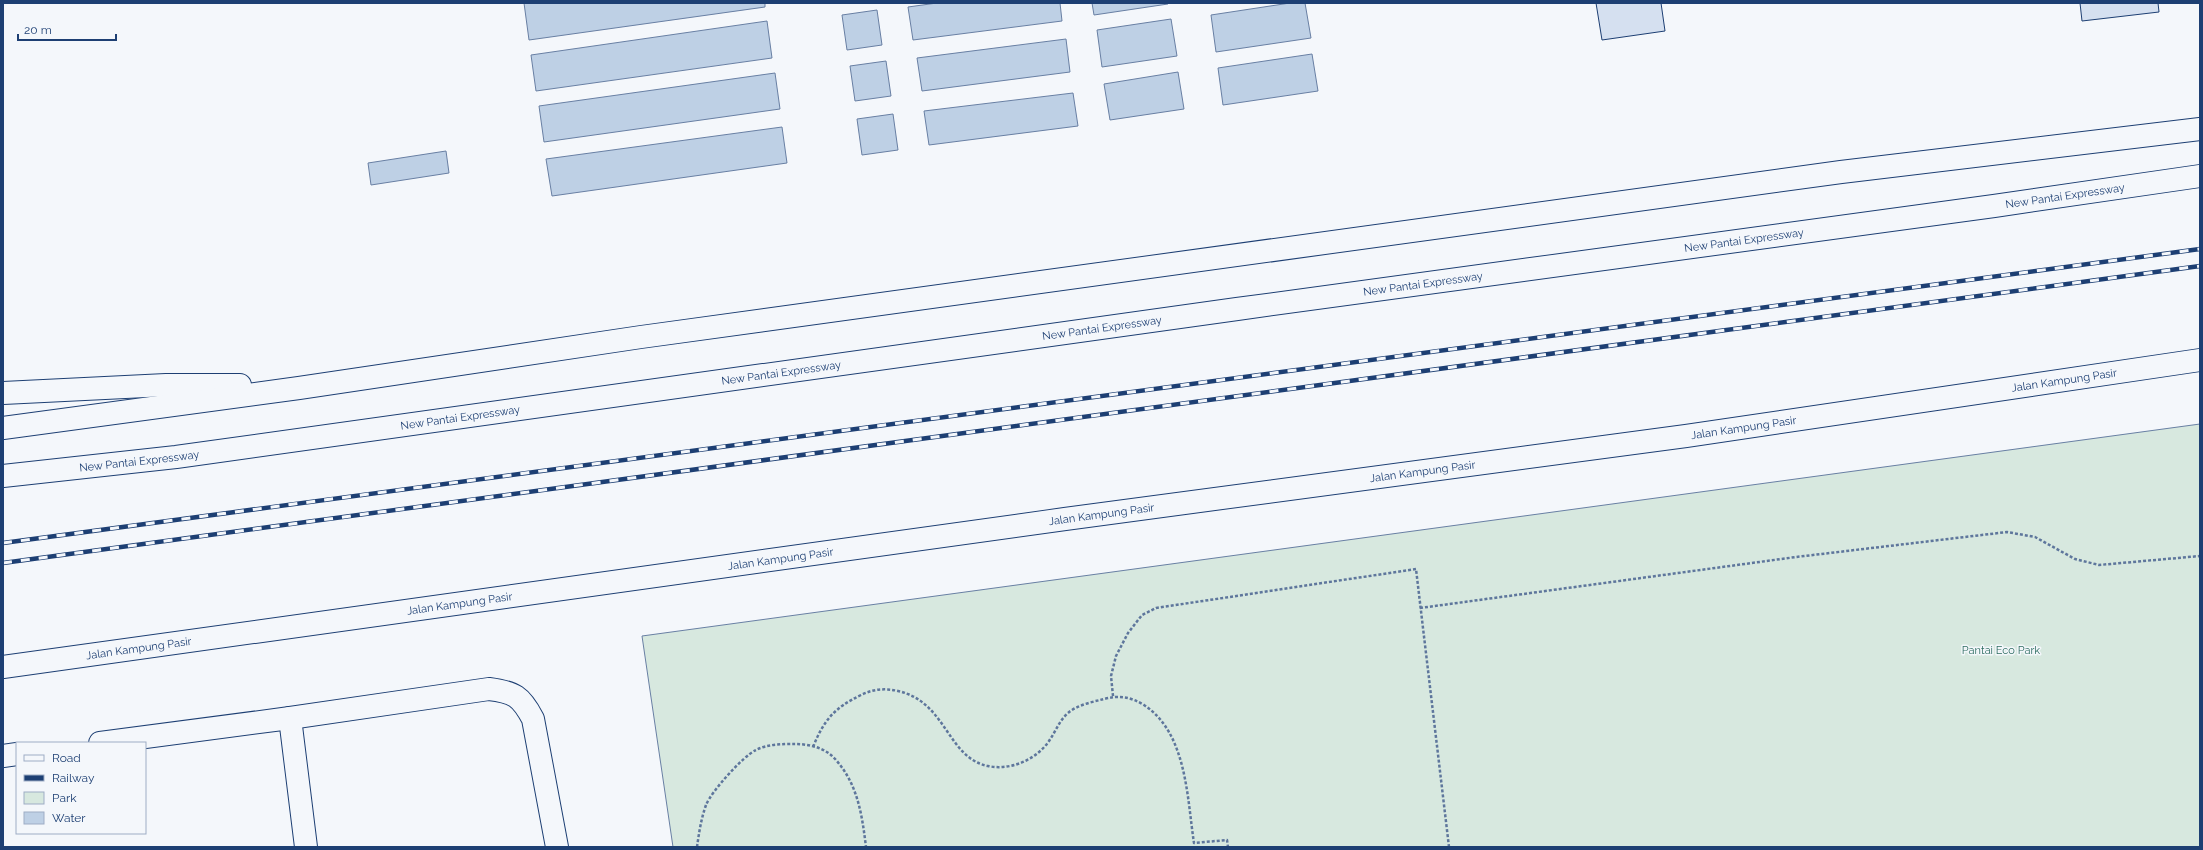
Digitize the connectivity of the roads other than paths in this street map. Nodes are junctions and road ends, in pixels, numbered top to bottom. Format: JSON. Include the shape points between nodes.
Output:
{"nodes":[{"id":1,"x":2200,"y":130,"type":"edge"},
{"id":2,"x":2200,"y":176,"type":"edge"},
{"id":3,"x":2200,"y":360,"type":"edge"},
{"id":4,"x":299,"y":388,"type":"junction"},
{"id":5,"x":3,"y":393,"type":"edge"},
{"id":6,"x":3,"y":428,"type":"edge"},
{"id":7,"x":3,"y":476,"type":"edge"},
{"id":8,"x":3,"y":667,"type":"edge"},
{"id":9,"x":290,"y":718,"type":"junction"},
{"id":10,"x":108,"y":742,"type":"edge"},
{"id":11,"x":16,"y":754,"type":"edge"},
{"id":12,"x":3,"y":756,"type":"edge"},
{"id":13,"x":306,"y":847,"type":"edge"},
{"id":14,"x":557,"y":847,"type":"edge"}],
"edges":[{"from":1,"to":4,"type":"main road","via":[[1841,172],[641,337]]},
{"from":2,"to":7,"type":"main road","name":"New Pantai Expressway","via":[[176,457]]},
{"from":3,"to":8,"type":"main road","name":"Jalan Kampung Pasir","via":[[1678,437],[1065,519]]},
{"from":4,"to":5,"type":"main road","via":[[166,385]]},
{"from":4,"to":6,"type":"main road"},
{"from":9,"to":10,"type":"main road"},
{"from":9,"to":13,"type":"main road"},
{"from":9,"to":14,"type":"main road","via":[[489,689],[513,694],[524,702],[537,732]]},
{"from":11,"to":12,"type":"main road"}]}
